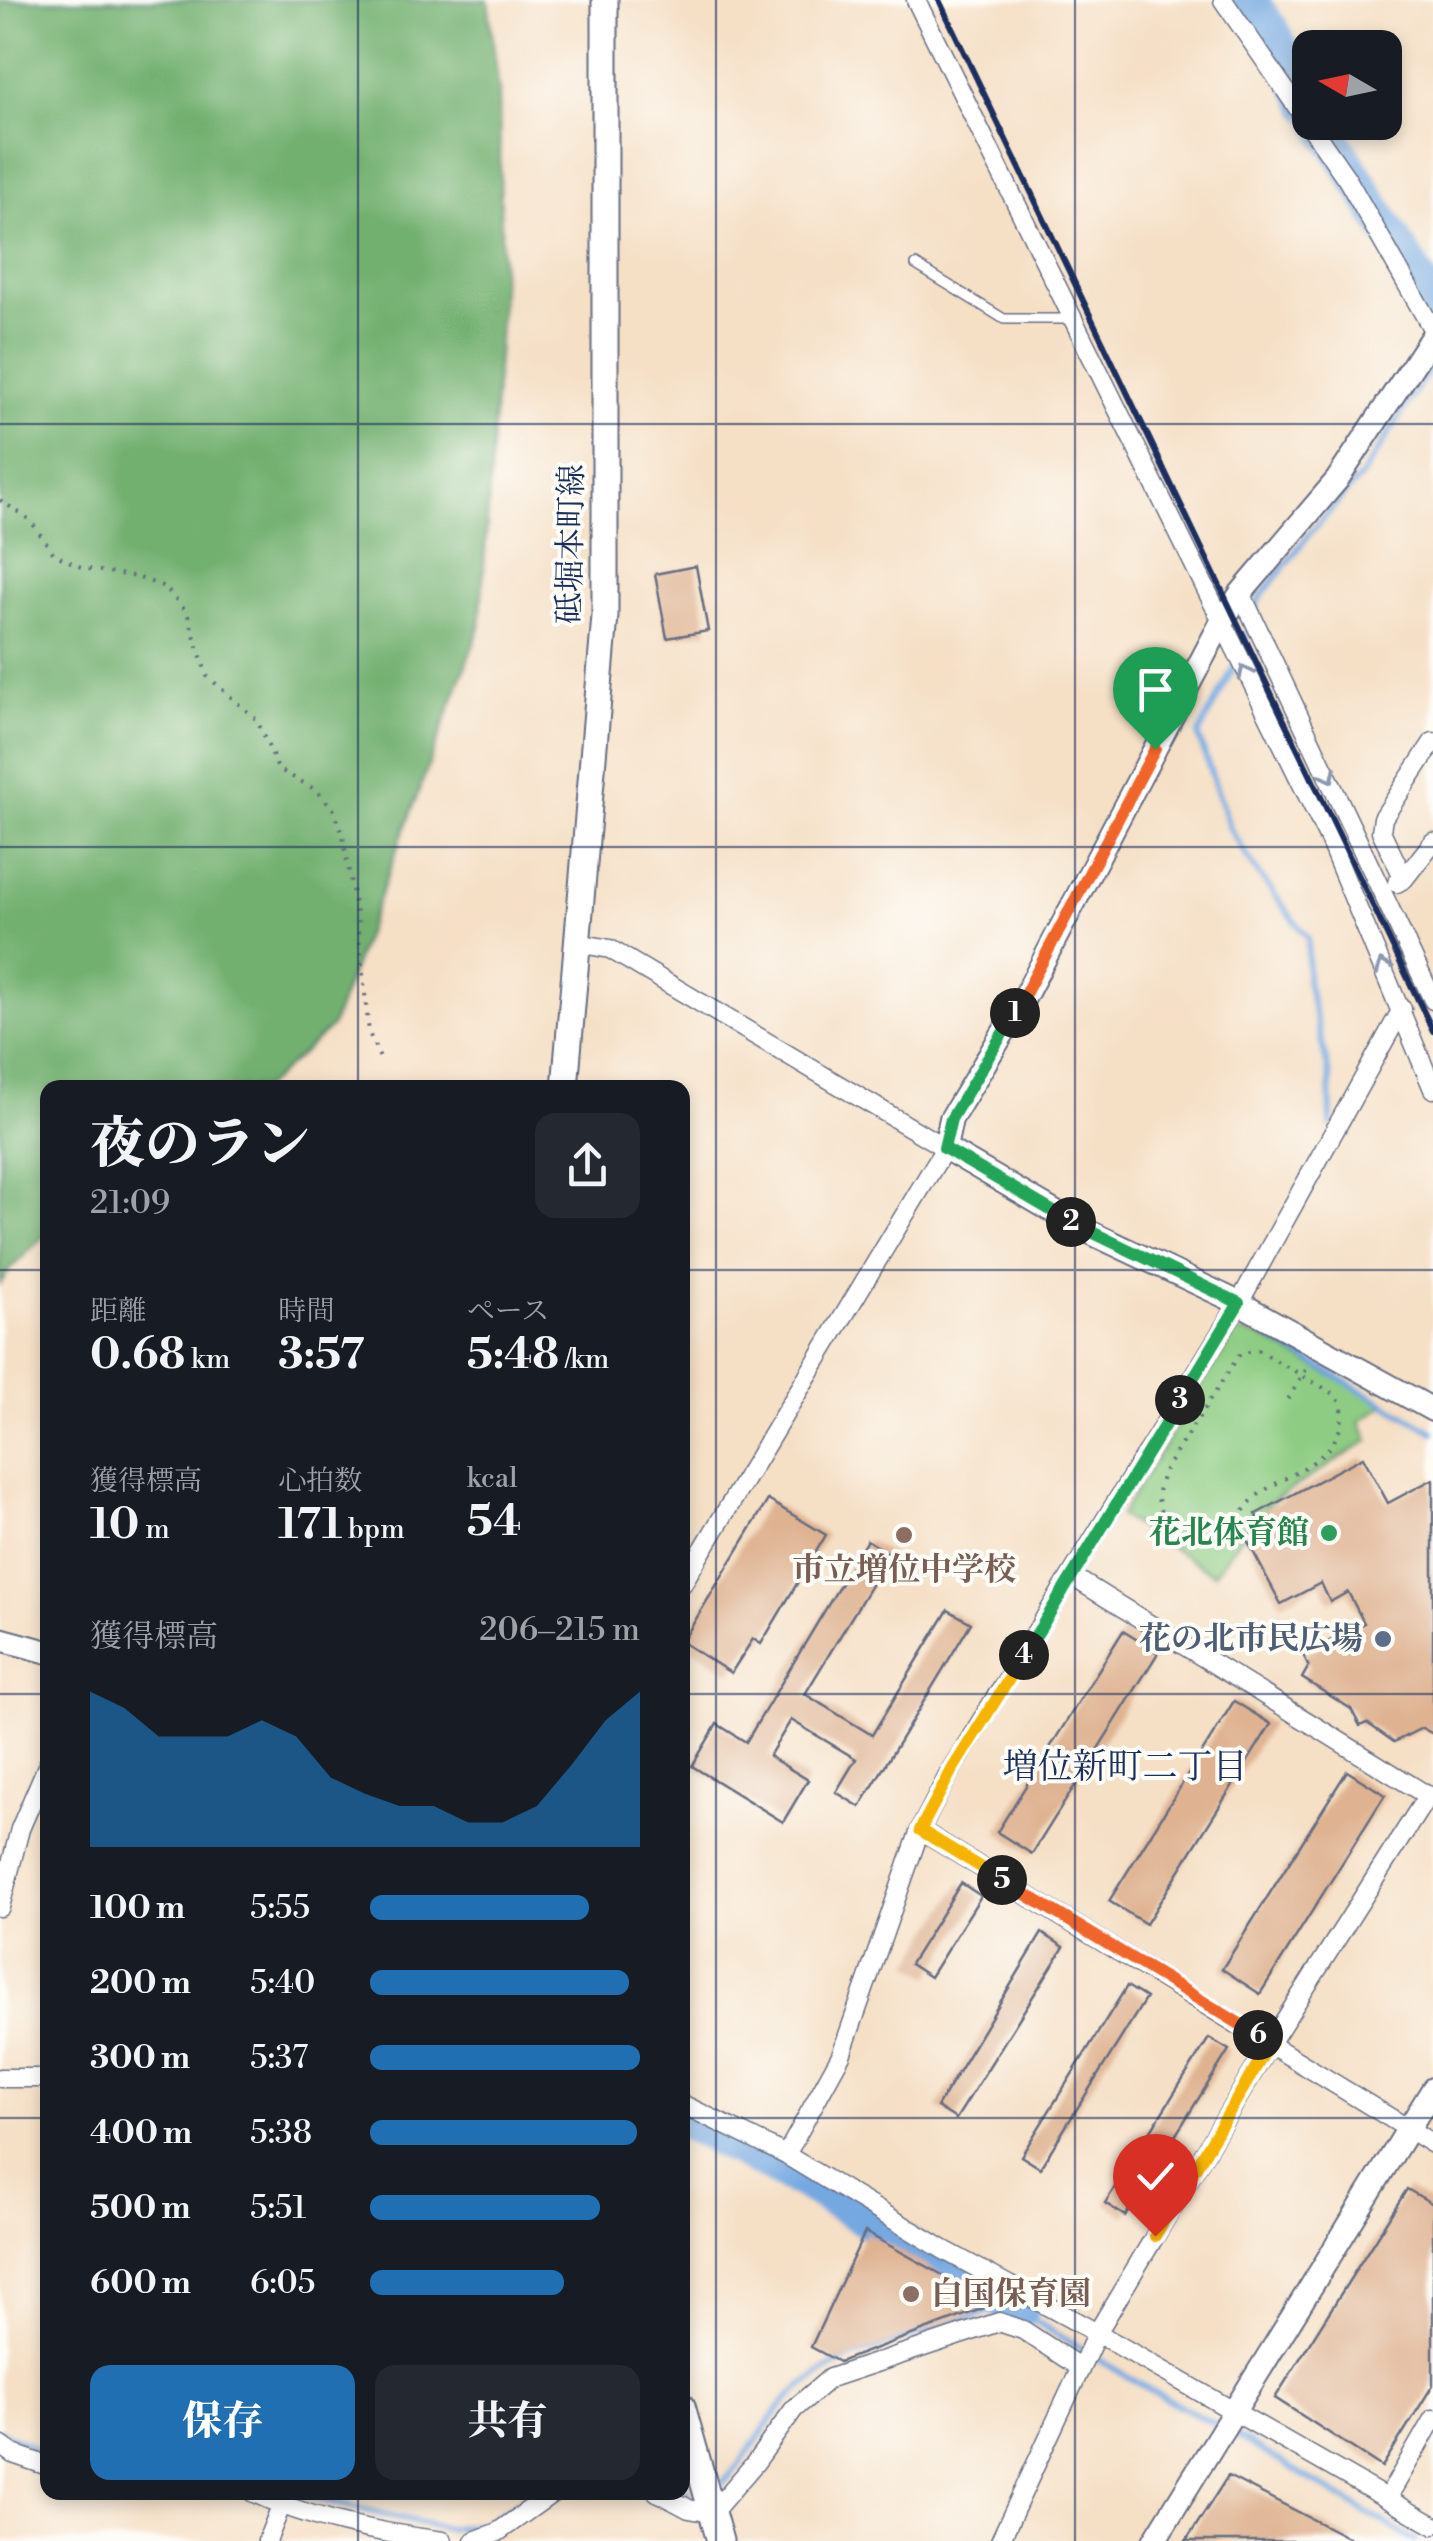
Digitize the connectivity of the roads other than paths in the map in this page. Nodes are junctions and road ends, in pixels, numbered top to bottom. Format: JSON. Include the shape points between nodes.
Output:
{"nodes":[{"id":1,"x":605,"y":0,"type":"edge"},
{"id":2,"x":916,"y":0,"type":"edge"},
{"id":3,"x":1222,"y":0,"type":"edge"},
{"id":4,"x":916,"y":265,"type":"dead end"},
{"id":5,"x":1072,"y":318,"type":"junction"},
{"id":6,"x":1433,"y":332,"type":"edge"},
{"id":7,"x":1241,"y":593,"type":"junction"},
{"id":8,"x":1221,"y":623,"type":"junction"},
{"id":9,"x":1433,"y":742,"type":"edge"},
{"id":10,"x":1433,"y":842,"type":"edge"},
{"id":11,"x":1404,"y":880,"type":"junction"},
{"id":12,"x":1383,"y":891,"type":"junction"},
{"id":13,"x":578,"y":943,"type":"junction"},
{"id":14,"x":1433,"y":1000,"type":"edge"},
{"id":15,"x":1402,"y":1009,"type":"junction"},
{"id":16,"x":565,"y":1080,"type":"edge"},
{"id":17,"x":1433,"y":1088,"type":"edge"},
{"id":18,"x":944,"y":1148,"type":"junction"},
{"id":19,"x":1239,"y":1303,"type":"junction"},
{"id":20,"x":1433,"y":1410,"type":"edge"},
{"id":21,"x":690,"y":1571,"type":"edge"},
{"id":22,"x":1073,"y":1577,"type":"junction"},
{"id":23,"x":0,"y":1639,"type":"edge"},
{"id":24,"x":40,"y":1650,"type":"edge"},
{"id":25,"x":40,"y":1783,"type":"edge"},
{"id":26,"x":1430,"y":1797,"type":"edge"},
{"id":27,"x":920,"y":1830,"type":"junction"},
{"id":28,"x":0,"y":1907,"type":"edge"},
{"id":29,"x":1271,"y":2042,"type":"junction"},
{"id":30,"x":0,"y":2078,"type":"edge"},
{"id":31,"x":40,"y":2078,"type":"edge"},
{"id":32,"x":1433,"y":2089,"type":"edge"},
{"id":33,"x":690,"y":2108,"type":"edge"},
{"id":34,"x":1408,"y":2129,"type":"junction"},
{"id":35,"x":1433,"y":2144,"type":"edge"},
{"id":36,"x":786,"y":2155,"type":"junction"},
{"id":37,"x":1097,"y":2334,"type":"junction"},
{"id":38,"x":1079,"y":2367,"type":"junction"},
{"id":39,"x":1236,"y":2412,"type":"junction"},
{"id":40,"x":1433,"y":2420,"type":"edge"},
{"id":41,"x":690,"y":2435,"type":"edge"},
{"id":42,"x":0,"y":2445,"type":"edge"},
{"id":43,"x":40,"y":2463,"type":"edge"},
{"id":44,"x":1388,"y":2497,"type":"junction"},
{"id":45,"x":269,"y":2500,"type":"edge"},
{"id":46,"x":543,"y":2500,"type":"edge"},
{"id":47,"x":672,"y":2500,"type":"edge"},
{"id":48,"x":281,"y":2506,"type":"junction"},
{"id":49,"x":712,"y":2513,"type":"junction"},
{"id":50,"x":1433,"y":2525,"type":"edge"},
{"id":51,"x":268,"y":2541,"type":"edge"},
{"id":52,"x":443,"y":2541,"type":"edge"},
{"id":53,"x":474,"y":2541,"type":"edge"},
{"id":54,"x":720,"y":2541,"type":"edge"},
{"id":55,"x":1000,"y":2541,"type":"edge"},
{"id":56,"x":1154,"y":2541,"type":"edge"}],
"edges":[{"from":1,"to":13,"type":"main road","name":"砥堀本町線","via":[[604,616]]},
{"from":2,"to":5,"type":"street"},
{"from":3,"to":6,"type":"street","via":[[1347,179]]},
{"from":4,"to":5,"type":"lane","via":[[1004,319]]},
{"from":5,"to":8,"type":"street"},
{"from":6,"to":7,"type":"street","via":[[1337,480]]},
{"from":7,"to":8,"type":"street"},
{"from":7,"to":12,"type":"street","one_way":true},
{"from":15,"to":8,"type":"street","one_way":true,"via":[[1328,837]]},
{"from":8,"to":18,"type":"street","via":[[1023,1000],[951,1119]]},
{"from":9,"to":11,"type":"street","via":[[1383,818],[1381,831]]},
{"from":10,"to":11,"type":"street"},
{"from":11,"to":12,"type":"street"},
{"from":12,"to":14,"type":"street"},
{"from":13,"to":16,"type":"main road","name":"砥堀本町線"},
{"from":13,"to":18,"type":"street","via":[[610,949]]},
{"from":15,"to":17,"type":"street"},
{"from":15,"to":19,"type":"street"},
{"from":18,"to":19,"type":"street","via":[[1087,1231]]},
{"from":18,"to":21,"type":"street"},
{"from":19,"to":20,"type":"street"},
{"from":19,"to":22,"type":"street"},
{"from":22,"to":26,"type":"street"},
{"from":22,"to":27,"type":"street"},
{"from":23,"to":24,"type":"street"},
{"from":25,"to":28,"type":"street"},
{"from":26,"to":29,"type":"street"},
{"from":27,"to":29,"type":"street"},
{"from":27,"to":36,"type":"street","via":[[840,2055]]},
{"from":29,"to":34,"type":"street"},
{"from":29,"to":37,"type":"street"},
{"from":30,"to":31,"type":"street"},
{"from":32,"to":34,"type":"street"},
{"from":33,"to":36,"type":"street"},
{"from":34,"to":35,"type":"street"},
{"from":34,"to":39,"type":"street"},
{"from":36,"to":37,"type":"street"},
{"from":37,"to":38,"type":"street"},
{"from":37,"to":39,"type":"street"},
{"from":38,"to":49,"type":"street","via":[[999,2322],[857,2367],[830,2378],[794,2409]]},
{"from":38,"to":55,"type":"street"},
{"from":39,"to":44,"type":"street"},
{"from":39,"to":56,"type":"street"},
{"from":40,"to":44,"type":"street"},
{"from":41,"to":49,"type":"main road"},
{"from":42,"to":43,"type":"street"},
{"from":44,"to":50,"type":"street"},
{"from":45,"to":48,"type":"street"},
{"from":46,"to":53,"type":"street"},
{"from":47,"to":49,"type":"street"},
{"from":48,"to":51,"type":"street"},
{"from":48,"to":52,"type":"street"},
{"from":49,"to":54,"type":"main road"}]}
